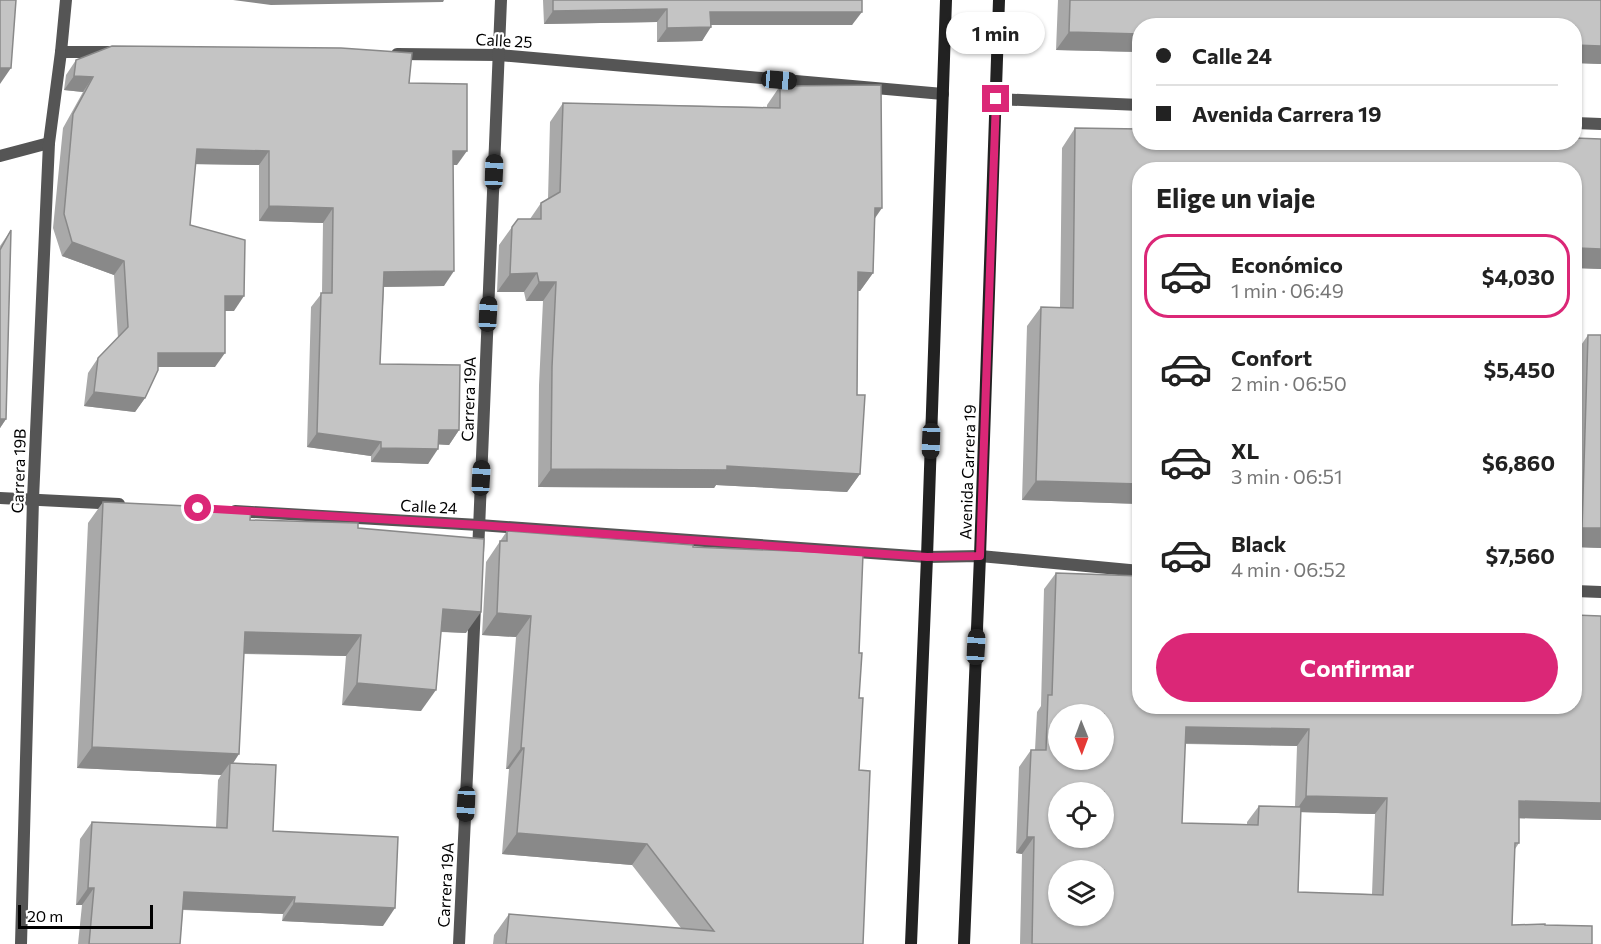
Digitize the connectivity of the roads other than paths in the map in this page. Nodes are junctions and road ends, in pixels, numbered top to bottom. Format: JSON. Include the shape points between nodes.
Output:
{"nodes":[{"id":1,"x":66,"y":0,"type":"edge"},
{"id":2,"x":501,"y":0,"type":"edge"},
{"id":3,"x":946,"y":0,"type":"edge"},
{"id":4,"x":999,"y":0,"type":"edge"},
{"id":5,"x":62,"y":52,"type":"junction"},
{"id":6,"x":121,"y":52,"type":"edge"},
{"id":7,"x":381,"y":54,"type":"edge"},
{"id":8,"x":499,"y":55,"type":"junction"},
{"id":9,"x":943,"y":94,"type":"junction"},
{"id":10,"x":996,"y":99,"type":"junction"},
{"id":11,"x":1132,"y":105,"type":"edge"},
{"id":12,"x":1582,"y":123,"type":"edge"},
{"id":13,"x":1601,"y":124,"type":"edge"},
{"id":14,"x":49,"y":143,"type":"junction"},
{"id":15,"x":0,"y":156,"type":"edge"},
{"id":16,"x":0,"y":498,"type":"edge"},
{"id":17,"x":33,"y":499,"type":"junction"},
{"id":18,"x":127,"y":504,"type":"edge"},
{"id":19,"x":221,"y":510,"type":"edge"},
{"id":20,"x":479,"y":525,"type":"junction"},
{"id":21,"x":980,"y":556,"type":"junction"},
{"id":22,"x":927,"y":557,"type":"junction"},
{"id":23,"x":478,"y":561,"type":"edge"},
{"id":24,"x":1132,"y":570,"type":"edge"},
{"id":25,"x":1582,"y":591,"type":"edge"},
{"id":26,"x":1601,"y":592,"type":"edge"},
{"id":27,"x":476,"y":597,"type":"edge"},
{"id":28,"x":21,"y":944,"type":"edge"},
{"id":29,"x":459,"y":944,"type":"edge"},
{"id":30,"x":911,"y":944,"type":"edge"},
{"id":31,"x":964,"y":944,"type":"edge"}],
"edges":[{"from":1,"to":5,"type":"street","name":"Carrera 19B"},
{"from":2,"to":8,"type":"street","name":"Carrera 19A"},
{"from":3,"to":9,"type":"main road"},
{"from":4,"to":10,"type":"main road","name":"Avenida Carrera 19"},
{"from":5,"to":6,"type":"street"},
{"from":5,"to":14,"type":"street","name":"Carrera 19B"},
{"from":7,"to":8,"type":"street","name":"Calle 25"},
{"from":8,"to":9,"type":"street","name":"Calle 25"},
{"from":8,"to":20,"type":"street","name":"Carrera 19A"},
{"from":9,"to":22,"type":"main road"},
{"from":10,"to":11,"type":"street"},
{"from":10,"to":21,"type":"main road","name":"Avenida Carrera 19"},
{"from":12,"to":13,"type":"street"},
{"from":14,"to":15,"type":"street"},
{"from":14,"to":17,"type":"street","name":"Carrera 19B"},
{"from":16,"to":17,"type":"street"},
{"from":17,"to":18,"type":"street"},
{"from":17,"to":28,"type":"street","name":"Carrera 19B"},
{"from":19,"to":20,"type":"street","name":"Calle 24"},
{"from":20,"to":22,"type":"street","name":"Calle 24"},
{"from":20,"to":23,"type":"street","name":"Carrera 19A"},
{"from":21,"to":22,"type":"street","name":"Calle 24"},
{"from":21,"to":24,"type":"street","name":"Calle 24"},
{"from":21,"to":31,"type":"main road","name":"Avenida Carrera 19"},
{"from":22,"to":30,"type":"main road"},
{"from":25,"to":26,"type":"street"},
{"from":27,"to":29,"type":"street","name":"Carrera 19A"}]}
